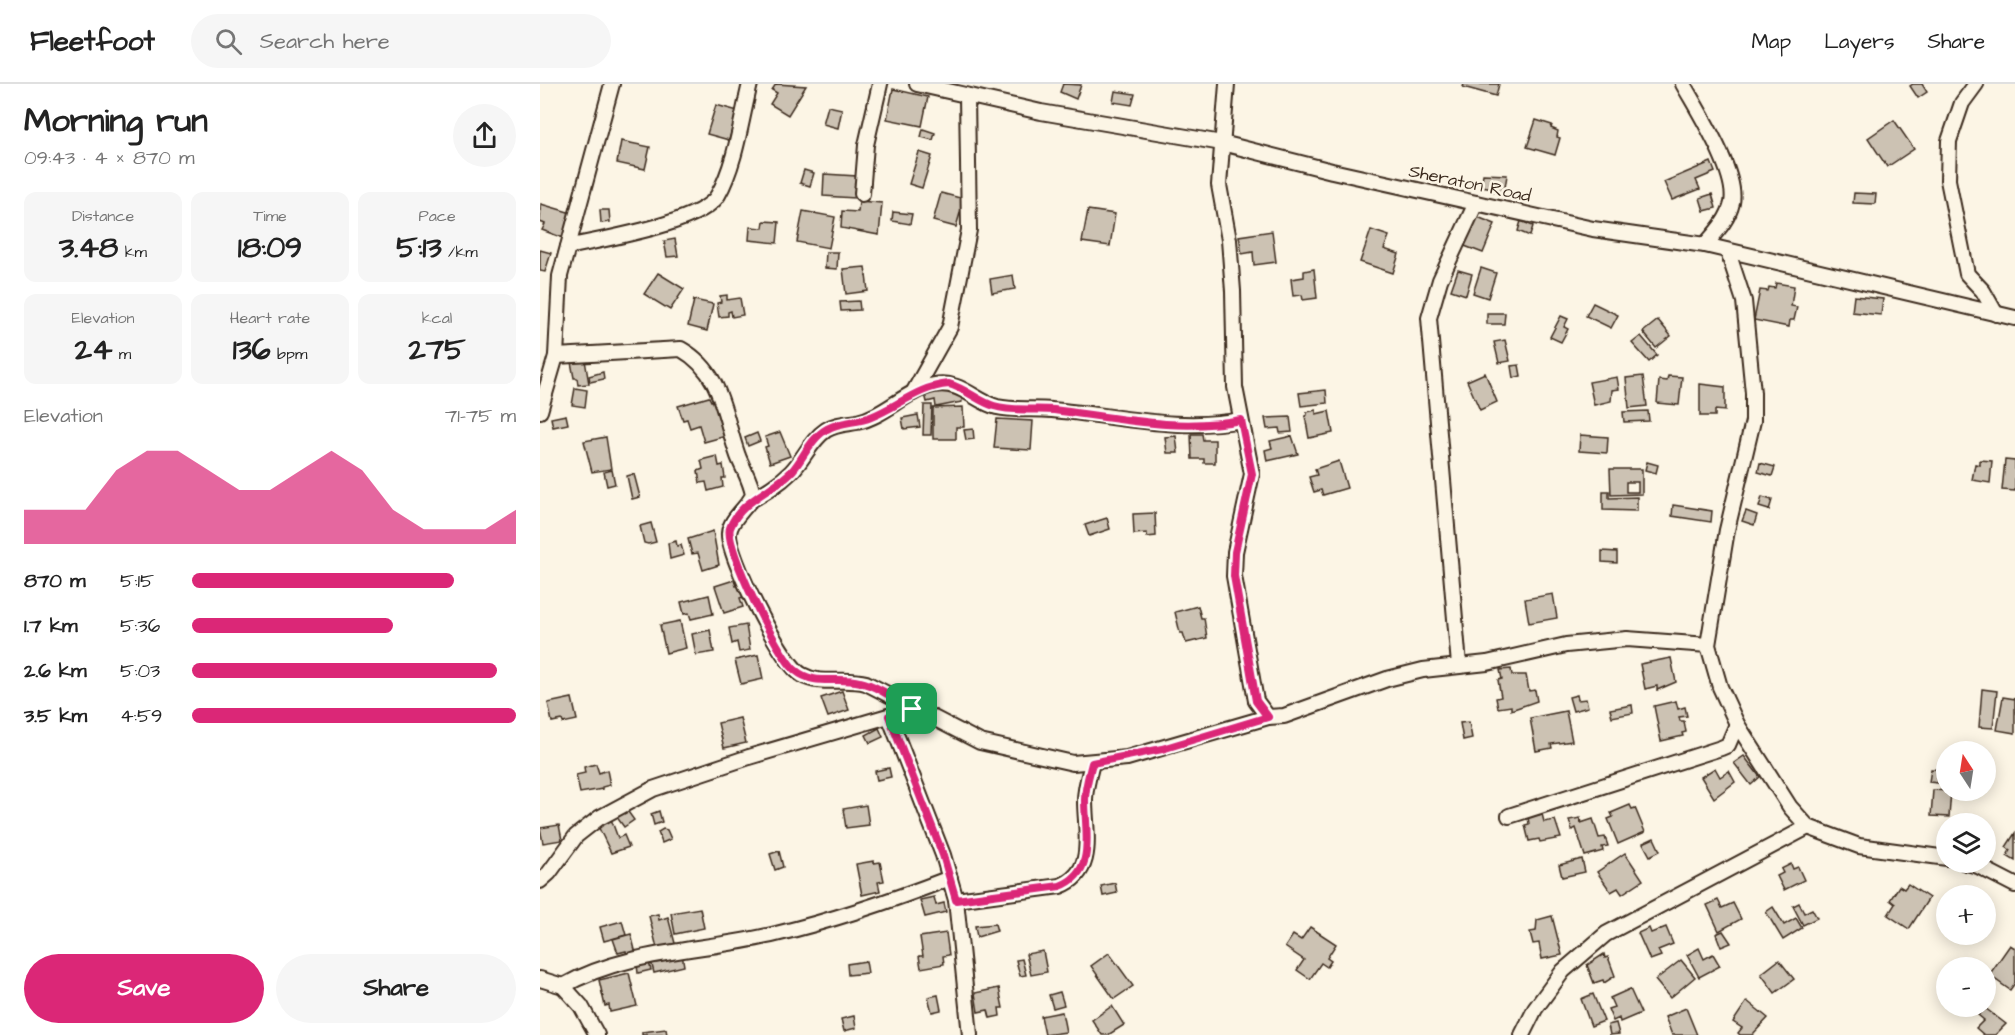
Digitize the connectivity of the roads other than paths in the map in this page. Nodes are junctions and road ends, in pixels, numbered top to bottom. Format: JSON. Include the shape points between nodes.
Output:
{"nodes":[{"id":1,"x":612,"y":84,"type":"edge"},
{"id":2,"x":750,"y":84,"type":"edge"},
{"id":3,"x":880,"y":84,"type":"edge"},
{"id":4,"x":917,"y":84,"type":"edge"},
{"id":5,"x":1227,"y":84,"type":"edge"},
{"id":6,"x":1683,"y":84,"type":"edge"},
{"id":7,"x":1976,"y":84,"type":"edge"},
{"id":8,"x":966,"y":96,"type":"junction"},
{"id":9,"x":1222,"y":143,"type":"junction"},
{"id":10,"x":862,"y":195,"type":"dead end"},
{"id":11,"x":1476,"y":203,"type":"junction"},
{"id":12,"x":1705,"y":245,"type":"junction"},
{"id":13,"x":568,"y":247,"type":"junction"},
{"id":14,"x":1728,"y":252,"type":"junction"},
{"id":15,"x":1996,"y":314,"type":"junction"},
{"id":16,"x":2015,"y":318,"type":"edge"},
{"id":17,"x":556,"y":356,"type":"junction"},
{"id":18,"x":913,"y":393,"type":"junction"},
{"id":19,"x":540,"y":411,"type":"edge"},
{"id":20,"x":1241,"y":420,"type":"junction"},
{"id":21,"x":751,"y":501,"type":"junction"},
{"id":22,"x":1708,"y":645,"type":"junction"},
{"id":23,"x":1459,"y":666,"type":"junction"},
{"id":24,"x":912,"y":709,"type":"junction"},
{"id":25,"x":889,"y":716,"type":"junction"},
{"id":26,"x":1268,"y":717,"type":"junction"},
{"id":27,"x":1737,"y":724,"type":"junction"},
{"id":28,"x":1092,"y":763,"type":"junction"},
{"id":29,"x":1509,"y":816,"type":"dead end"},
{"id":30,"x":1808,"y":827,"type":"junction"},
{"id":31,"x":1936,"y":856,"type":"edge"},
{"id":32,"x":1992,"y":873,"type":"edge"},
{"id":33,"x":950,"y":878,"type":"junction"},
{"id":34,"x":540,"y":881,"type":"edge"},
{"id":35,"x":2015,"y":885,"type":"edge"},
{"id":36,"x":956,"y":900,"type":"junction"},
{"id":37,"x":540,"y":979,"type":"edge"},
{"id":38,"x":563,"y":986,"type":"junction"},
{"id":39,"x":597,"y":1035,"type":"edge"},
{"id":40,"x":970,"y":1035,"type":"edge"},
{"id":41,"x":1522,"y":1035,"type":"edge"}],
"edges":[{"from":1,"to":13,"type":"street"},
{"from":2,"to":13,"type":"street","via":[[726,177],[707,208],[682,219]]},
{"from":3,"to":10,"type":"street","via":[[866,145]]},
{"from":4,"to":8,"type":"street","name":"Sheraton Road"},
{"from":5,"to":9,"type":"street"},
{"from":6,"to":12,"type":"street","via":[[1730,178],[1732,201],[1725,220]]},
{"from":7,"to":15,"type":"street","via":[[1962,103],[1949,141],[1948,180],[1967,274]]},
{"from":8,"to":9,"type":"street","name":"Sheraton Road"},
{"from":8,"to":18,"type":"street","via":[[969,230],[950,327]]},
{"from":9,"to":11,"type":"street","name":"Sheraton Road"},
{"from":9,"to":20,"type":"street","via":[[1219,185],[1229,240],[1235,387]]},
{"from":11,"to":12,"type":"street","name":"Sheraton Road","via":[[1593,229]]},
{"from":11,"to":23,"type":"street","via":[[1440,280],[1430,318]]},
{"from":12,"to":14,"type":"street","name":"Sheraton Road"},
{"from":13,"to":17,"type":"street","via":[[560,276]]},
{"from":14,"to":15,"type":"street","name":"Sheraton Road"},
{"from":14,"to":22,"type":"street","via":[[1744,302],[1753,421],[1726,530]]},
{"from":15,"to":16,"type":"street","name":"Sheraton Road"},
{"from":17,"to":19,"type":"street"},
{"from":17,"to":21,"type":"street","via":[[681,349],[698,358],[723,398],[732,437],[752,489]]},
{"from":18,"to":20,"type":"street","via":[[949,384],[995,406],[1012,409],[1211,426]]},
{"from":18,"to":21,"type":"street","via":[[870,418],[827,429],[792,470]]},
{"from":20,"to":26,"type":"street","via":[[1252,474],[1235,552],[1234,576],[1256,701]]},
{"from":21,"to":24,"type":"street","via":[[730,526],[731,548],[760,614],[792,668],[814,680],[866,683]]},
{"from":22,"to":23,"type":"street","via":[[1603,640]]},
{"from":22,"to":27,"type":"street","via":[[1720,687]]},
{"from":23,"to":26,"type":"street","via":[[1387,679],[1284,716]]},
{"from":24,"to":25,"type":"street"},
{"from":24,"to":28,"type":"street","via":[[980,742],[1054,760]]},
{"from":25,"to":33,"type":"street"},
{"from":25,"to":34,"type":"street","via":[[653,789],[599,818],[576,836]]},
{"from":26,"to":28,"type":"street","via":[[1162,749]]},
{"from":27,"to":29,"type":"street","via":[[1728,745],[1721,748]]},
{"from":27,"to":30,"type":"street","via":[[1790,807]]},
{"from":28,"to":36,"type":"street","via":[[1085,798],[1088,842],[1080,875],[1060,886]]},
{"from":30,"to":31,"type":"street","via":[[1859,846]]},
{"from":30,"to":41,"type":"street","via":[[1606,934],[1563,970]]},
{"from":32,"to":35,"type":"street"},
{"from":33,"to":36,"type":"street"},
{"from":33,"to":38,"type":"street","via":[[807,926],[596,971]]},
{"from":36,"to":40,"type":"street"},
{"from":37,"to":38,"type":"street"},
{"from":38,"to":39,"type":"street","via":[[581,1006]]}]}
